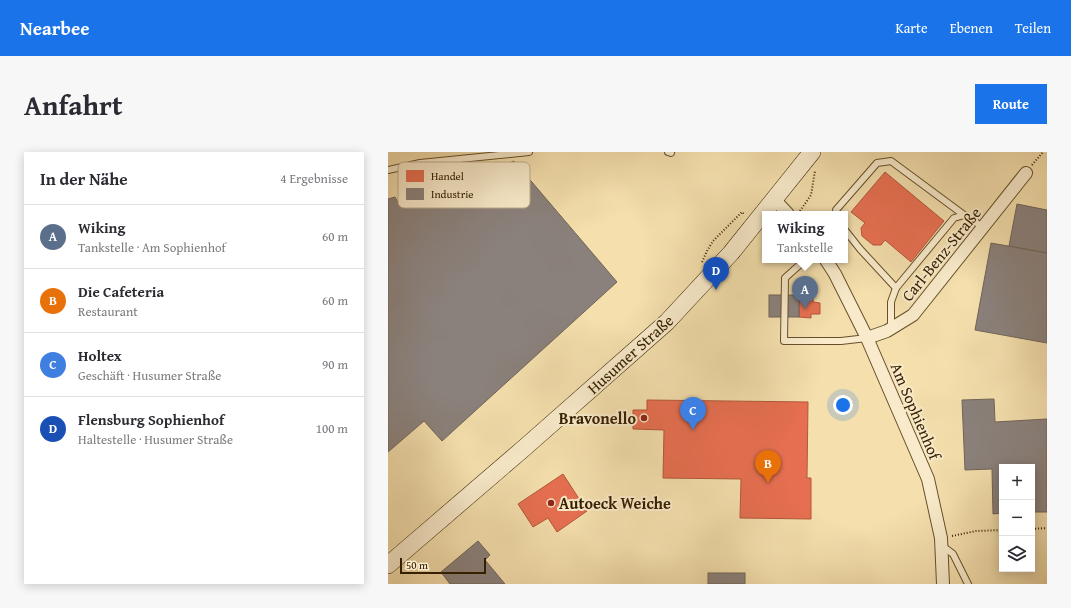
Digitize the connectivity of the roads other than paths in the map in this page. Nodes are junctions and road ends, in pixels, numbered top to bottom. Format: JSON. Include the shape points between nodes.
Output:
{"nodes":[{"id":1,"x":529,"y":152,"type":"edge"},
{"id":2,"x":815,"y":159,"type":"edge"},
{"id":3,"x":430,"y":162,"type":"edge"},
{"id":4,"x":398,"y":168,"type":"edge"},
{"id":5,"x":388,"y":170,"type":"edge"},
{"id":6,"x":1026,"y":173,"type":"road end"},
{"id":7,"x":774,"y":199,"type":"junction"},
{"id":8,"x":764,"y":211,"type":"edge"},
{"id":9,"x":785,"y":211,"type":"edge"},
{"id":10,"x":836,"y":211,"type":"edge"},
{"id":11,"x":762,"y":214,"type":"edge"},
{"id":12,"x":964,"y":215,"type":"junction"},
{"id":13,"x":983,"y":227,"type":"junction"},
{"id":14,"x":848,"y":234,"type":"edge"},
{"id":15,"x":802,"y":263,"type":"edge"},
{"id":16,"x":828,"y":263,"type":"edge"},
{"id":17,"x":896,"y":288,"type":"junction"},
{"id":18,"x":891,"y":329,"type":"junction"},
{"id":19,"x":867,"y":338,"type":"junction"},
{"id":20,"x":941,"y":542,"type":"junction"},
{"id":21,"x":388,"y":565,"type":"edge"},
{"id":22,"x":943,"y":584,"type":"edge"},
{"id":23,"x":968,"y":584,"type":"edge"}],
"edges":[{"from":1,"to":3,"type":"lane"},
{"from":2,"to":7,"type":"main road","name":"Husumer Straße"},
{"from":4,"to":5,"type":"lane"},
{"from":6,"to":13,"type":"street","name":"Carl-Benz-Straße"},
{"from":7,"to":8,"type":"main road","name":"Husumer Straße"},
{"from":7,"to":9,"type":"street"},
{"from":10,"to":12,"type":"lane","via":[[877,163],[891,161]]},
{"from":11,"to":21,"type":"main road","name":"Husumer Straße","via":[[731,253],[667,322]]},
{"from":12,"to":13,"type":"lane"},
{"from":12,"to":17,"type":"lane","via":[[954,218]]},
{"from":13,"to":18,"type":"street","name":"Carl-Benz-Straße","via":[[913,315]]},
{"from":14,"to":17,"type":"lane"},
{"from":15,"to":19,"type":"lane","via":[[785,278],[784,341],[841,341]]},
{"from":16,"to":19,"type":"street","name":"Am Sophienhof"},
{"from":17,"to":18,"type":"lane","via":[[891,302]]},
{"from":18,"to":19,"type":"street","name":"Carl-Benz-Straße"},
{"from":19,"to":20,"type":"street","name":"Am Sophienhof","via":[[928,478]]},
{"from":20,"to":22,"type":"street","name":"Am Sophienhof"},
{"from":20,"to":23,"type":"lane","via":[[953,554]]}]}
